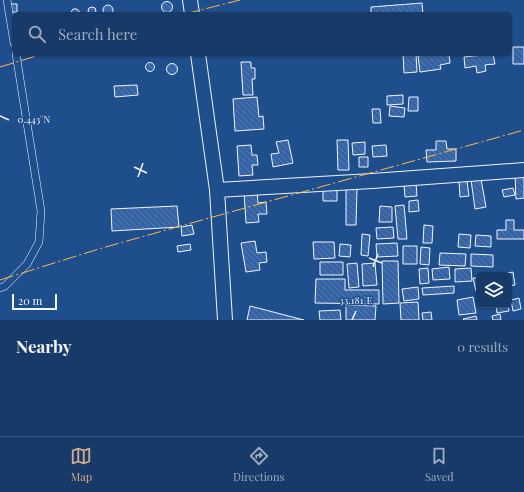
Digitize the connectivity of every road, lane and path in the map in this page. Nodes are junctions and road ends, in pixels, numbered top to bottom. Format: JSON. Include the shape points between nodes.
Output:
{"nodes":[{"id":1,"x":7,"y":0,"type":"edge"},
{"id":2,"x":190,"y":0,"type":"edge"},
{"id":3,"x":192,"y":12,"type":"edge"},
{"id":4,"x":12,"y":31,"type":"edge"},
{"id":5,"x":16,"y":56,"type":"edge"},
{"id":6,"x":198,"y":56,"type":"edge"},
{"id":7,"x":524,"y":170,"type":"edge"},
{"id":8,"x":217,"y":190,"type":"junction"},
{"id":9,"x":0,"y":288,"type":"edge"},
{"id":10,"x":226,"y":320,"type":"edge"}],
"edges":[{"from":1,"to":4,"type":"lane"},
{"from":2,"to":3,"type":"street"},
{"from":5,"to":9,"type":"lane","via":[[42,211],[39,242],[27,264]]},
{"from":6,"to":8,"type":"street"},
{"from":7,"to":8,"type":"street"},
{"from":8,"to":10,"type":"street"}]}
